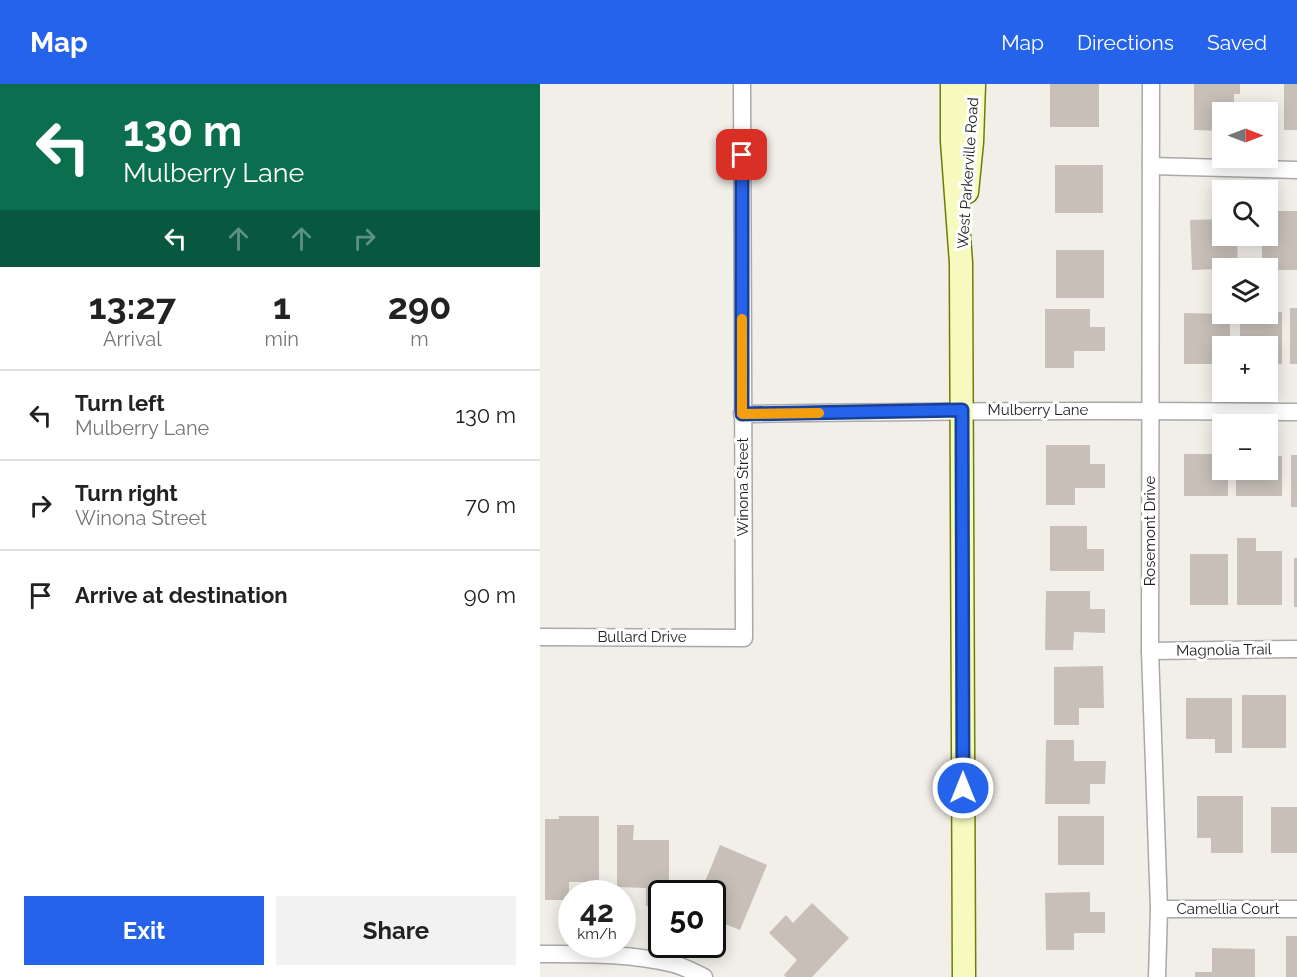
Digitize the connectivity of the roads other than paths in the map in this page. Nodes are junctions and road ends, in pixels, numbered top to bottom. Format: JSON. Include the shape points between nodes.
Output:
{"nodes":[{"id":1,"x":742,"y":84,"type":"edge"},
{"id":2,"x":952,"y":84,"type":"edge"},
{"id":3,"x":974,"y":84,"type":"edge"},
{"id":4,"x":1151,"y":84,"type":"edge"},
{"id":5,"x":1151,"y":166,"type":"junction"},
{"id":6,"x":1297,"y":170,"type":"edge"},
{"id":7,"x":961,"y":263,"type":"junction"},
{"id":8,"x":962,"y":410,"type":"junction"},
{"id":9,"x":1151,"y":410,"type":"junction"},
{"id":10,"x":1297,"y":412,"type":"edge"},
{"id":11,"x":742,"y":414,"type":"junction"},
{"id":12,"x":540,"y":637,"type":"edge"},
{"id":13,"x":744,"y":638,"type":"joint"},
{"id":14,"x":1297,"y":649,"type":"edge"},
{"id":15,"x":1150,"y":651,"type":"junction"},
{"id":16,"x":1159,"y":909,"type":"junction"},
{"id":17,"x":1297,"y":909,"type":"edge"},
{"id":18,"x":540,"y":954,"type":"edge"},
{"id":19,"x":705,"y":977,"type":"edge"},
{"id":20,"x":964,"y":977,"type":"edge"},
{"id":21,"x":1157,"y":977,"type":"edge"}],
"edges":[{"from":1,"to":11,"type":"street","name":"Winona Street"},
{"from":2,"to":7,"type":"main road","name":"West Parkerville Road"},
{"from":3,"to":7,"type":"main road","name":"West Parkerville Road"},
{"from":4,"to":5,"type":"street","name":"Rosemont Drive"},
{"from":5,"to":6,"type":"street"},
{"from":5,"to":9,"type":"street","name":"Rosemont Drive"},
{"from":7,"to":8,"type":"main road","name":"West Parkerville Road"},
{"from":8,"to":9,"type":"street","name":"Mulberry Lane"},
{"from":8,"to":11,"type":"street","name":"Mulberry Lane"},
{"from":8,"to":20,"type":"main road","name":"West Parkerville Road"},
{"from":9,"to":10,"type":"street","name":"Mulberry Lane"},
{"from":9,"to":15,"type":"street","name":"Rosemont Drive"},
{"from":11,"to":13,"type":"street","name":"Winona Street"},
{"from":12,"to":13,"type":"street","name":"Bullard Drive"},
{"from":14,"to":15,"type":"street","name":"Magnolia Trail"},
{"from":15,"to":16,"type":"street","name":"Rosemont Drive"},
{"from":16,"to":17,"type":"street","name":"Camellia Court"},
{"from":16,"to":21,"type":"street","name":"Rosemont Drive"},
{"from":18,"to":19,"type":"street","via":[[639,957],[677,965]]}]}
